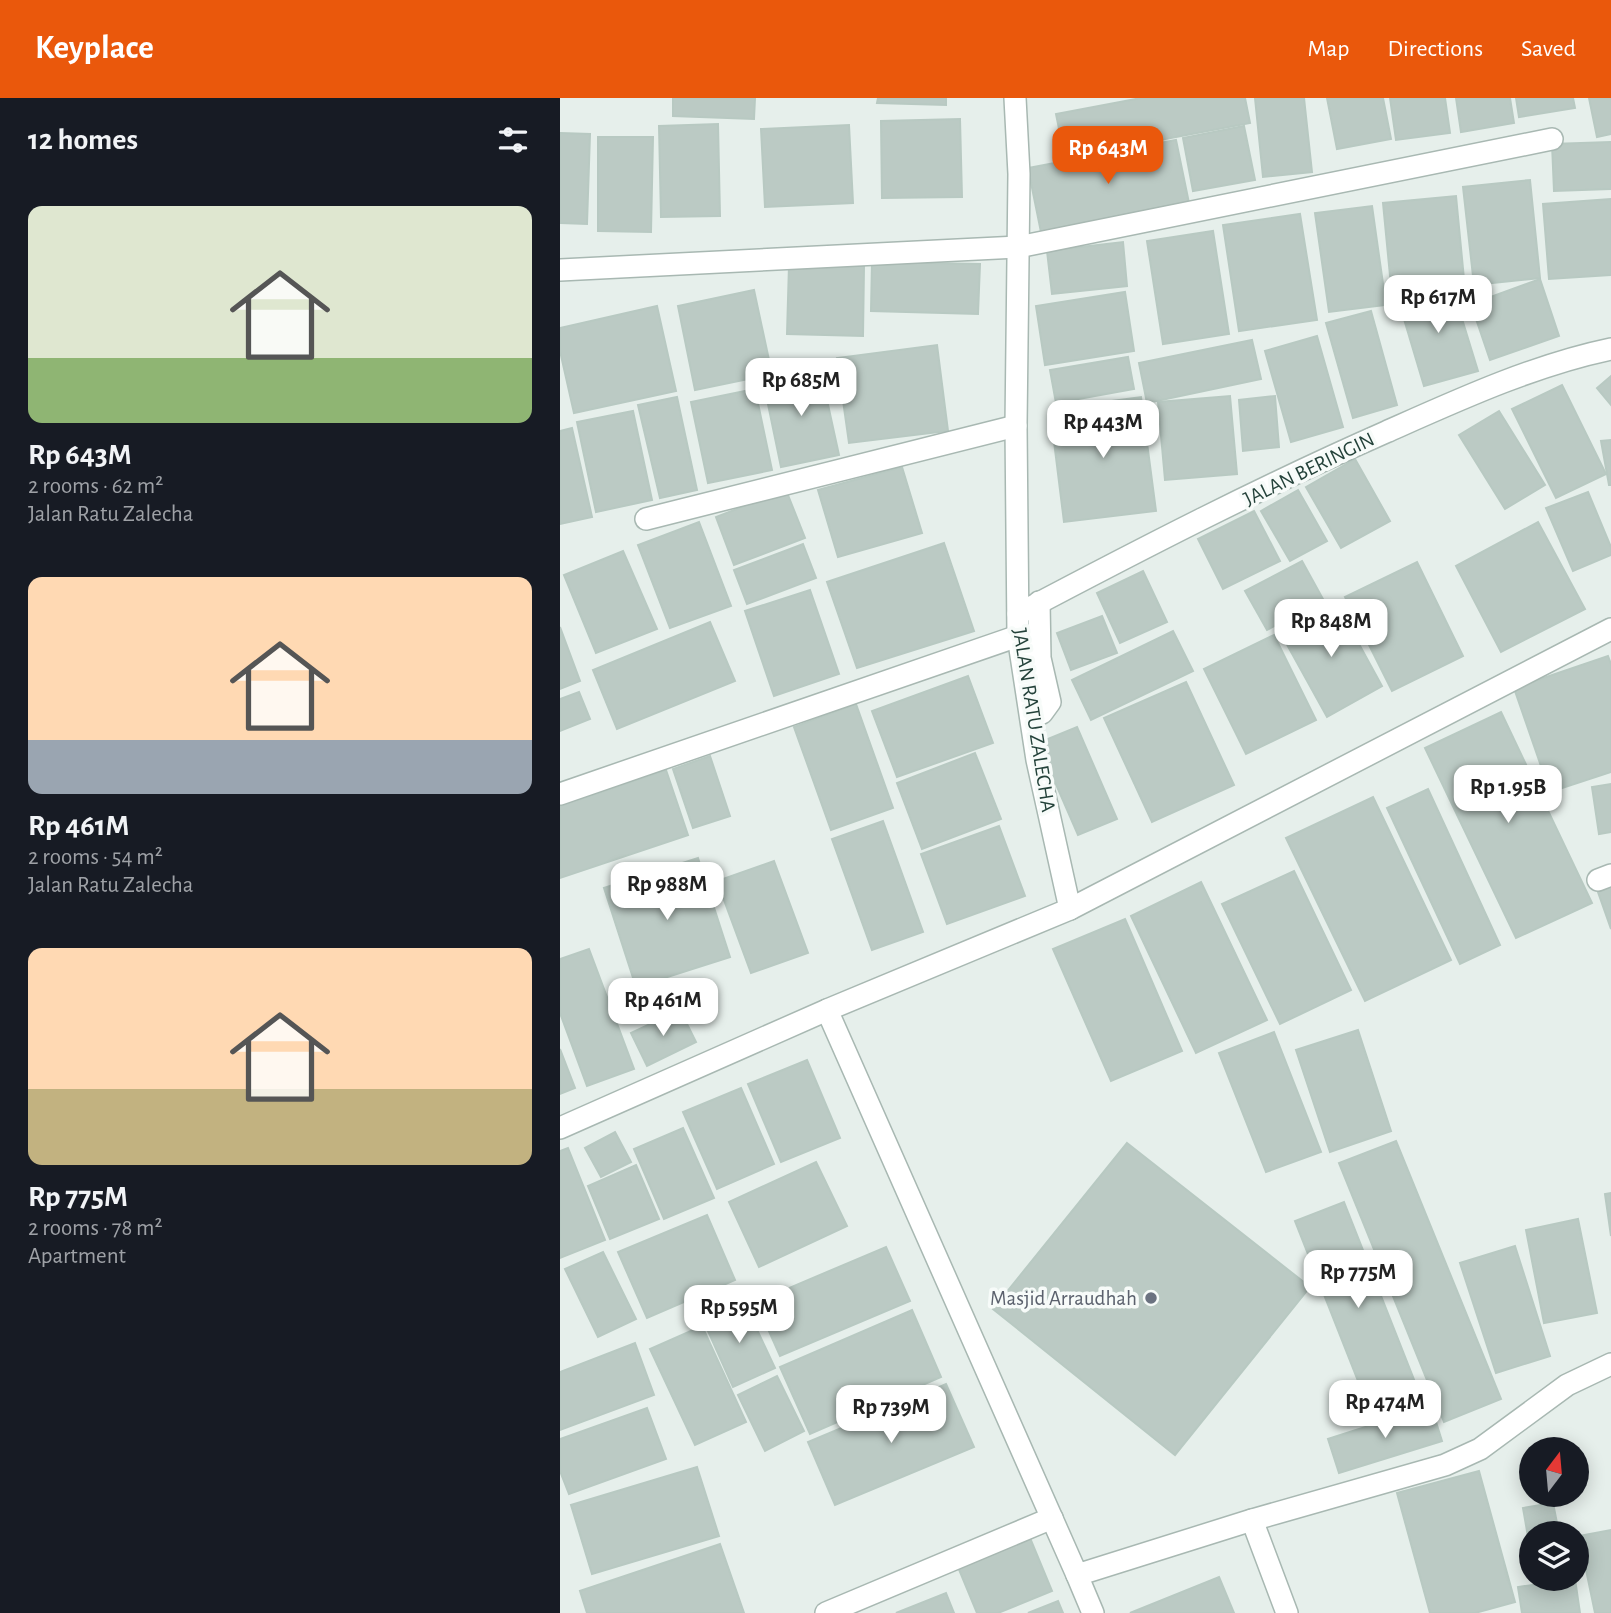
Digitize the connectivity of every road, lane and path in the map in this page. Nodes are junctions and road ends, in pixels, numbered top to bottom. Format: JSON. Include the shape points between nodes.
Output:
{"nodes":[{"id":1,"x":1015,"y":98,"type":"edge"},
{"id":2,"x":1552,"y":139,"type":"dead end"},
{"id":3,"x":1018,"y":247,"type":"junction"},
{"id":4,"x":560,"y":270,"type":"edge"},
{"id":5,"x":1611,"y":349,"type":"edge"},
{"id":6,"x":1016,"y":426,"type":"junction"},
{"id":7,"x":646,"y":519,"type":"dead end"},
{"id":8,"x":1039,"y":602,"type":"junction"},
{"id":9,"x":1018,"y":614,"type":"junction"},
{"id":10,"x":1611,"y":629,"type":"edge"},
{"id":11,"x":1018,"y":636,"type":"junction"},
{"id":12,"x":1031,"y":718,"type":"junction"},
{"id":13,"x":560,"y":794,"type":"edge"},
{"id":14,"x":1070,"y":909,"type":"junction"},
{"id":15,"x":827,"y":1010,"type":"junction"},
{"id":16,"x":560,"y":1128,"type":"edge"},
{"id":17,"x":1611,"y":1364,"type":"edge"},
{"id":18,"x":1052,"y":1518,"type":"junction"},
{"id":19,"x":1252,"y":1520,"type":"junction"},
{"id":20,"x":1077,"y":1575,"type":"junction"},
{"id":21,"x":826,"y":1613,"type":"edge"},
{"id":22,"x":1093,"y":1613,"type":"edge"},
{"id":23,"x":1287,"y":1613,"type":"edge"}],
"edges":[{"from":1,"to":3,"type":"street","name":"JALAN RATU ZALECHA"},
{"from":2,"to":3,"type":"street"},
{"from":3,"to":4,"type":"street"},
{"from":3,"to":6,"type":"street","name":"JALAN RATU ZALECHA"},
{"from":5,"to":8,"type":"street","name":"JALAN BERINGIN","via":[[1441,407],[1329,457]]},
{"from":6,"to":7,"type":"street"},
{"from":6,"to":9,"type":"street","name":"JALAN RATU ZALECHA"},
{"from":8,"to":9,"type":"street","name":"JALAN BERINGIN"},
{"from":8,"to":12,"type":"street","via":[[1040,658],[1050,702]]},
{"from":9,"to":11,"type":"street","name":"JALAN RATU ZALECHA"},
{"from":10,"to":14,"type":"street"},
{"from":11,"to":12,"type":"street","name":"JALAN RATU ZALECHA"},
{"from":11,"to":13,"type":"street"},
{"from":12,"to":14,"type":"street","name":"JALAN RATU ZALECHA"},
{"from":14,"to":15,"type":"street"},
{"from":15,"to":16,"type":"street"},
{"from":15,"to":18,"type":"street"},
{"from":17,"to":19,"type":"street","via":[[1567,1385],[1461,1458]]},
{"from":18,"to":20,"type":"street"},
{"from":18,"to":21,"type":"street"},
{"from":19,"to":20,"type":"street"},
{"from":19,"to":23,"type":"street"},
{"from":20,"to":22,"type":"street"}]}
